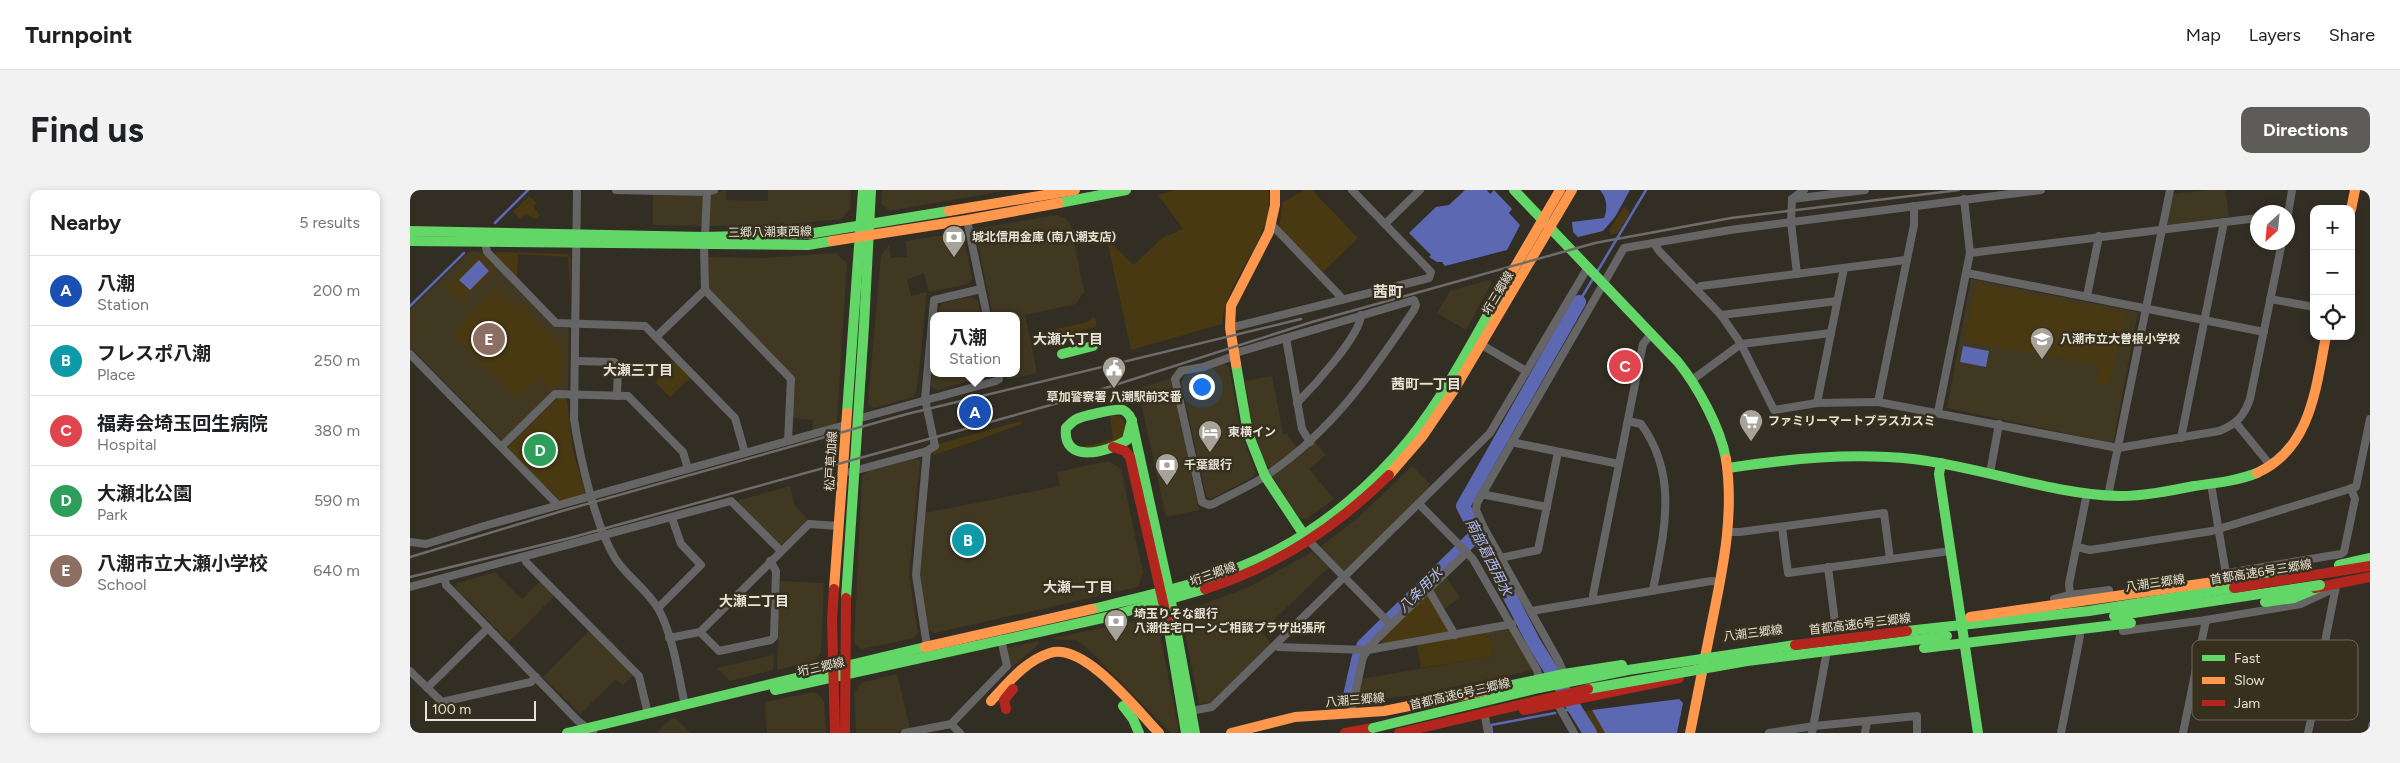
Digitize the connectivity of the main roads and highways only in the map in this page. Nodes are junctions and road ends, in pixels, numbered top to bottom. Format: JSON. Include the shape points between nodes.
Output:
{"nodes":[{"id":1,"x":863,"y":190,"type":"edge"},
{"id":2,"x":872,"y":190,"type":"edge"},
{"id":3,"x":1126,"y":190,"type":"edge"},
{"id":4,"x":1275,"y":190,"type":"edge"},
{"id":5,"x":1514,"y":190,"type":"edge"},
{"id":6,"x":1560,"y":190,"type":"edge"},
{"id":7,"x":1572,"y":190,"type":"edge"},
{"id":8,"x":2355,"y":190,"type":"edge"},
{"id":9,"x":1081,"y":194,"type":"edge"},
{"id":10,"x":2352,"y":205,"type":"edge"},
{"id":11,"x":1547,"y":225,"type":"junction"},
{"id":12,"x":871,"y":229,"type":"junction"},
{"id":13,"x":410,"y":231,"type":"edge"},
{"id":14,"x":860,"y":231,"type":"junction"},
{"id":15,"x":577,"y":238,"type":"junction"},
{"id":16,"x":410,"y":241,"type":"edge"},
{"id":17,"x":2325,"y":340,"type":"edge"},
{"id":18,"x":1093,"y":346,"type":"dead end"},
{"id":19,"x":1062,"y":354,"type":"dead end"},
{"id":20,"x":1132,"y":420,"type":"junction"},
{"id":21,"x":1109,"y":447,"type":"junction"},
{"id":22,"x":1941,"y":463,"type":"junction"},
{"id":23,"x":1728,"y":468,"type":"junction"},
{"id":24,"x":848,"y":472,"type":"junction"},
{"id":25,"x":1306,"y":538,"type":"junction"},
{"id":26,"x":2370,"y":558,"type":"edge"},
{"id":27,"x":2370,"y":566,"type":"edge"},
{"id":28,"x":2294,"y":573,"type":"junction"},
{"id":29,"x":2370,"y":576,"type":"edge"},
{"id":30,"x":2318,"y":588,"type":"junction"},
{"id":31,"x":1165,"y":598,"type":"junction"},
{"id":32,"x":1961,"y":622,"type":"junction"},
{"id":33,"x":1908,"y":630,"type":"junction"},
{"id":34,"x":1964,"y":641,"type":"junction"},
{"id":35,"x":1706,"y":652,"type":"junction"},
{"id":36,"x":1723,"y":666,"type":"junction"},
{"id":37,"x":843,"y":670,"type":"junction"},
{"id":38,"x":832,"y":673,"type":"junction"},
{"id":39,"x":1701,"y":674,"type":"junction"},
{"id":40,"x":1100,"y":676,"type":"junction"},
{"id":41,"x":991,"y":701,"type":"dead end"},
{"id":42,"x":1006,"y":709,"type":"dead end"},
{"id":43,"x":1372,"y":728,"type":"junction"},
{"id":44,"x":591,"y":731,"type":"edge"},
{"id":45,"x":567,"y":733,"type":"edge"},
{"id":46,"x":834,"y":733,"type":"edge"},
{"id":47,"x":845,"y":733,"type":"edge"},
{"id":48,"x":1139,"y":733,"type":"edge"},
{"id":49,"x":1159,"y":733,"type":"edge"},
{"id":50,"x":1186,"y":733,"type":"edge"},
{"id":51,"x":1195,"y":733,"type":"edge"},
{"id":52,"x":1231,"y":733,"type":"edge"},
{"id":53,"x":1345,"y":733,"type":"edge"},
{"id":54,"x":1357,"y":733,"type":"edge"},
{"id":55,"x":1399,"y":733,"type":"edge"},
{"id":56,"x":1423,"y":733,"type":"edge"},
{"id":57,"x":1690,"y":733,"type":"edge"},
{"id":58,"x":1978,"y":733,"type":"edge"}],
"edges":[{"from":1,"to":14,"type":"main road","name":"松戸草加線"},
{"from":2,"to":12,"type":"main road","name":"松戸草加線"},
{"from":3,"to":9,"type":"main road","name":"三郷八潮東西線"},
{"from":4,"to":25,"type":"main road","via":[[1276,211],[1272,226],[1235,295],[1230,328],[1248,433],[1265,476]]},
{"from":5,"to":11,"type":"main road"},
{"from":6,"to":11,"type":"main road","name":"垳三郷線"},
{"from":7,"to":11,"type":"main road","name":"垳三郷線"},
{"from":8,"to":10,"type":"main road"},
{"from":9,"to":12,"type":"main road","name":"三郷八潮東西線"},
{"from":9,"to":12,"type":"main road","name":"三郷八潮東西線","via":[[967,220]]},
{"from":11,"to":23,"type":"main road","via":[[1652,333],[1692,380],[1722,443]]},
{"from":11,"to":25,"type":"main road","name":"垳三郷線","via":[[1419,425],[1378,474]]},
{"from":11,"to":25,"type":"main road","name":"垳三郷線","via":[[1482,345],[1427,431],[1396,469],[1360,503]]},
{"from":12,"to":14,"type":"main road","name":"三郷八潮東西線"},
{"from":12,"to":24,"type":"main road","name":"松戸草加線","via":[[857,418]]},
{"from":13,"to":15,"type":"main road","name":"三郷八潮東西線"},
{"from":14,"to":15,"type":"main road","name":"三郷八潮東西線","via":[[808,244]]},
{"from":14,"to":24,"type":"main road","name":"松戸草加線","via":[[845,425]]},
{"from":15,"to":16,"type":"main road","name":"三郷八潮東西線"},
{"from":17,"to":22,"type":"main road","via":[[2308,420],[2294,445],[2271,466],[2251,476],[2155,493],[2108,496]]},
{"from":18,"to":19,"type":"main road"},
{"from":20,"to":21,"type":"main road","via":[[1128,440]]},
{"from":20,"to":21,"type":"main road","via":[[1128,412],[1118,409],[1076,419],[1066,428],[1065,441],[1075,452]]},
{"from":20,"to":31,"type":"main road"},
{"from":21,"to":31,"type":"main road","via":[[1122,449],[1130,457]]},
{"from":22,"to":23,"type":"main road","via":[[1876,456],[1833,457]]},
{"from":22,"to":32,"type":"main road","via":[[1939,474]]},
{"from":23,"to":35,"type":"main road","via":[[1728,532]]},
{"from":24,"to":37,"type":"main road","name":"松戸草加線"},
{"from":24,"to":38,"type":"main road","name":"松戸草加線","via":[[839,526],[832,620]]},
{"from":25,"to":31,"type":"main road","name":"垳三郷線","via":[[1246,576]]},
{"from":26,"to":28,"type":"main road","name":"八潮三郷線","bridge":true},
{"from":27,"to":33,"type":"main road","name":"首都高速6号三郷線","bridge":true,"via":[[2089,611]]},
{"from":28,"to":32,"type":"main road","name":"八潮三郷線","bridge":true},
{"from":28,"to":33,"type":"main road","bridge":true,"via":[[2230,576],[1993,612]]},
{"from":29,"to":30,"type":"main road"},
{"from":29,"to":36,"type":"main road","name":"首都高速6号三郷線","bridge":true,"via":[[2151,612],[1817,651]]},
{"from":30,"to":34,"type":"main road","via":[[2206,608]]},
{"from":30,"to":36,"type":"main road","bridge":true,"via":[[2294,598],[2133,623],[1794,662]]},
{"from":31,"to":37,"type":"main road","name":"垳三郷線","via":[[1001,639]]},
{"from":31,"to":37,"type":"main road","name":"垳三郷線","via":[[927,646]]},
{"from":31,"to":50,"type":"main road"},
{"from":31,"to":51,"type":"main road"},
{"from":32,"to":34,"type":"main road"},
{"from":32,"to":35,"type":"main road","name":"八潮三郷線","bridge":true},
{"from":33,"to":43,"type":"main road","name":"首都高速6号三郷線","bridge":true,"via":[[1628,670]]},
{"from":34,"to":39,"type":"main road"},
{"from":34,"to":58,"type":"main road"},
{"from":35,"to":39,"type":"main road"},
{"from":35,"to":52,"type":"main road","name":"八潮三郷線","bridge":true,"via":[[1539,678],[1404,707],[1295,717]]},
{"from":36,"to":55,"type":"main road","name":"首都高速6号三郷線","bridge":true,"via":[[1542,698]]},
{"from":37,"to":38,"type":"main road","name":"垳三郷線"},
{"from":37,"to":47,"type":"main road","name":"松戸草加線"},
{"from":38,"to":44,"type":"main road","name":"垳三郷線","via":[[648,714]]},
{"from":38,"to":46,"type":"main road","name":"松戸草加線"},
{"from":39,"to":56,"type":"main road","via":[[1485,717]]},
{"from":39,"to":57,"type":"main road"},
{"from":40,"to":41,"type":"main road","via":[[1078,655],[1054,652],[1026,667]]},
{"from":40,"to":42,"type":"main road","via":[[1068,661],[1047,663],[1032,671],[1008,694],[1004,702]]},
{"from":40,"to":48,"type":"main road"},
{"from":40,"to":49,"type":"main road"},
{"from":43,"to":53,"type":"main road"},
{"from":43,"to":54,"type":"main road","name":"首都高速6号三郷線"},
{"from":44,"to":45,"type":"main road","name":"垳三郷線"}]}
